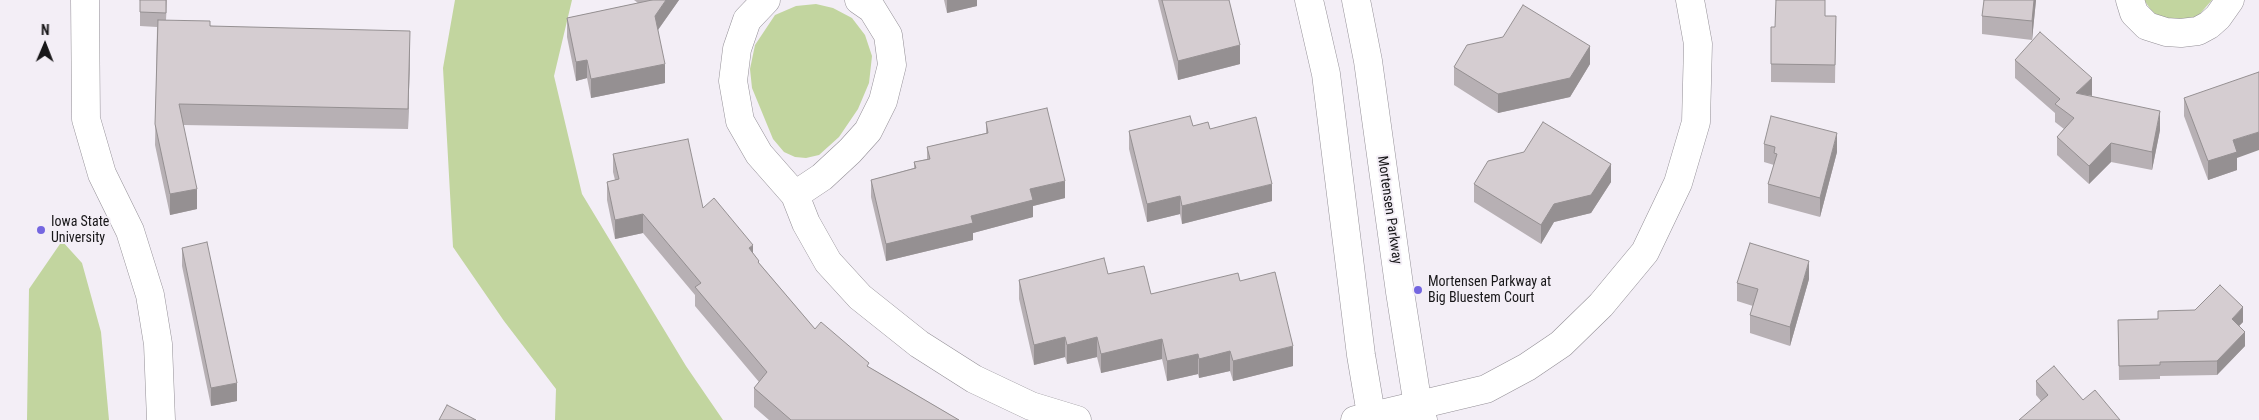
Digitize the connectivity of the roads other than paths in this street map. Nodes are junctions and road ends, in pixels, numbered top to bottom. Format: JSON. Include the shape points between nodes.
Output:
{"nodes":[{"id":1,"x":85,"y":0,"type":"edge"},
{"id":2,"x":766,"y":0,"type":"edge"},
{"id":3,"x":860,"y":0,"type":"edge"},
{"id":4,"x":1309,"y":0,"type":"edge"},
{"id":5,"x":1356,"y":0,"type":"edge"},
{"id":6,"x":1690,"y":0,"type":"edge"},
{"id":7,"x":2130,"y":0,"type":"edge"},
{"id":8,"x":2230,"y":0,"type":"edge"},
{"id":9,"x":795,"y":195,"type":"junction"},
{"id":10,"x":1420,"y":413,"type":"edge"},
{"id":11,"x":1366,"y":419,"type":"edge"},
{"id":12,"x":161,"y":420,"type":"edge"},
{"id":13,"x":1077,"y":420,"type":"edge"}],
"edges":[{"from":1,"to":12,"type":"street","via":[[86,120],[102,174],[130,232],[150,295],[158,344]]},
{"from":2,"to":9,"type":"street","via":[[747,20],[737,49],[733,81],[740,121],[759,154]]},
{"from":3,"to":9,"type":"street","via":[[872,9],[888,35],[892,65],[884,100],[868,131],[850,151],[822,178]]},
{"from":4,"to":11,"type":"street","via":[[1326,74]]},
{"from":5,"to":10,"type":"street","name":"Mortensen Parkway"},
{"from":6,"to":10,"type":"street","via":[[1698,44],[1696,122],[1678,183],[1645,252],[1601,305],[1561,344],[1486,389]]},
{"from":7,"to":8,"type":"street","via":[[2134,12],[2147,26],[2181,33],[2198,31],[2209,25]]},
{"from":9,"to":13,"type":"street","via":[[806,223],[828,262],[860,297],[919,344],[974,379],[1031,406]]},
{"from":10,"to":11,"type":"street"}]}
